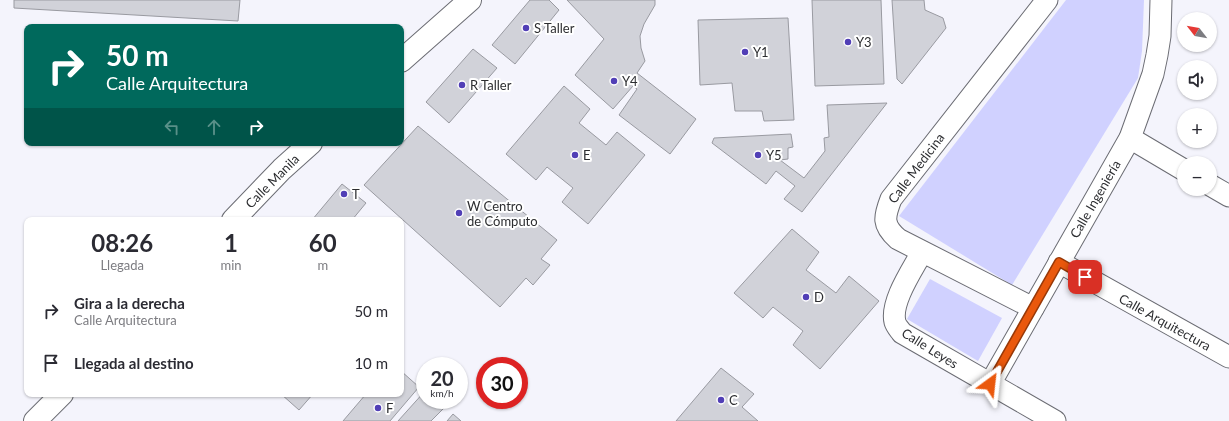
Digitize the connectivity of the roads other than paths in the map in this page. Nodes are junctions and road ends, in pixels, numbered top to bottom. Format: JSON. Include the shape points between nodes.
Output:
{"nodes":[{"id":1,"x":470,"y":0,"type":"edge"},
{"id":2,"x":1047,"y":0,"type":"edge"},
{"id":3,"x":1161,"y":0,"type":"edge"},
{"id":4,"x":404,"y":58,"type":"edge"},
{"id":5,"x":1130,"y":138,"type":"junction"},
{"id":6,"x":308,"y":146,"type":"edge"},
{"id":7,"x":1177,"y":166,"type":"edge"},
{"id":8,"x":1217,"y":189,"type":"edge"},
{"id":9,"x":1229,"y":196,"type":"edge"},
{"id":10,"x":235,"y":217,"type":"edge"},
{"id":11,"x":922,"y":252,"type":"junction"},
{"id":12,"x":1059,"y":262,"type":"junction"},
{"id":13,"x":1033,"y":308,"type":"junction"},
{"id":14,"x":1229,"y":358,"type":"edge"},
{"id":15,"x":990,"y":384,"type":"junction"},
{"id":16,"x":59,"y":397,"type":"edge"},
{"id":17,"x":35,"y":421,"type":"edge"},
{"id":18,"x":1055,"y":421,"type":"edge"}],
"edges":[{"from":1,"to":4,"type":"street"},
{"from":2,"to":11,"type":"street","name":"Calle Medicina","via":[[891,199],[885,219],[890,232]]},
{"from":3,"to":5,"type":"street","name":"Calle Ingeniería","via":[[1160,36],[1153,74]]},
{"from":5,"to":7,"type":"street"},
{"from":5,"to":12,"type":"street","name":"Calle Ingeniería"},
{"from":6,"to":10,"type":"street","name":"Calle Manila"},
{"from":8,"to":9,"type":"street"},
{"from":11,"to":13,"type":"street","name":"Calle Medicina"},
{"from":11,"to":15,"type":"street","name":"Calle Leyes","via":[[896,304],[895,324],[902,333]]},
{"from":12,"to":13,"type":"street","name":"Calle Ingeniería"},
{"from":12,"to":14,"type":"street","name":"Calle Arquitectura"},
{"from":13,"to":15,"type":"street","name":"Calle Ingeniería"},
{"from":15,"to":18,"type":"street","name":"Calle Leyes"},
{"from":16,"to":17,"type":"street"}]}
